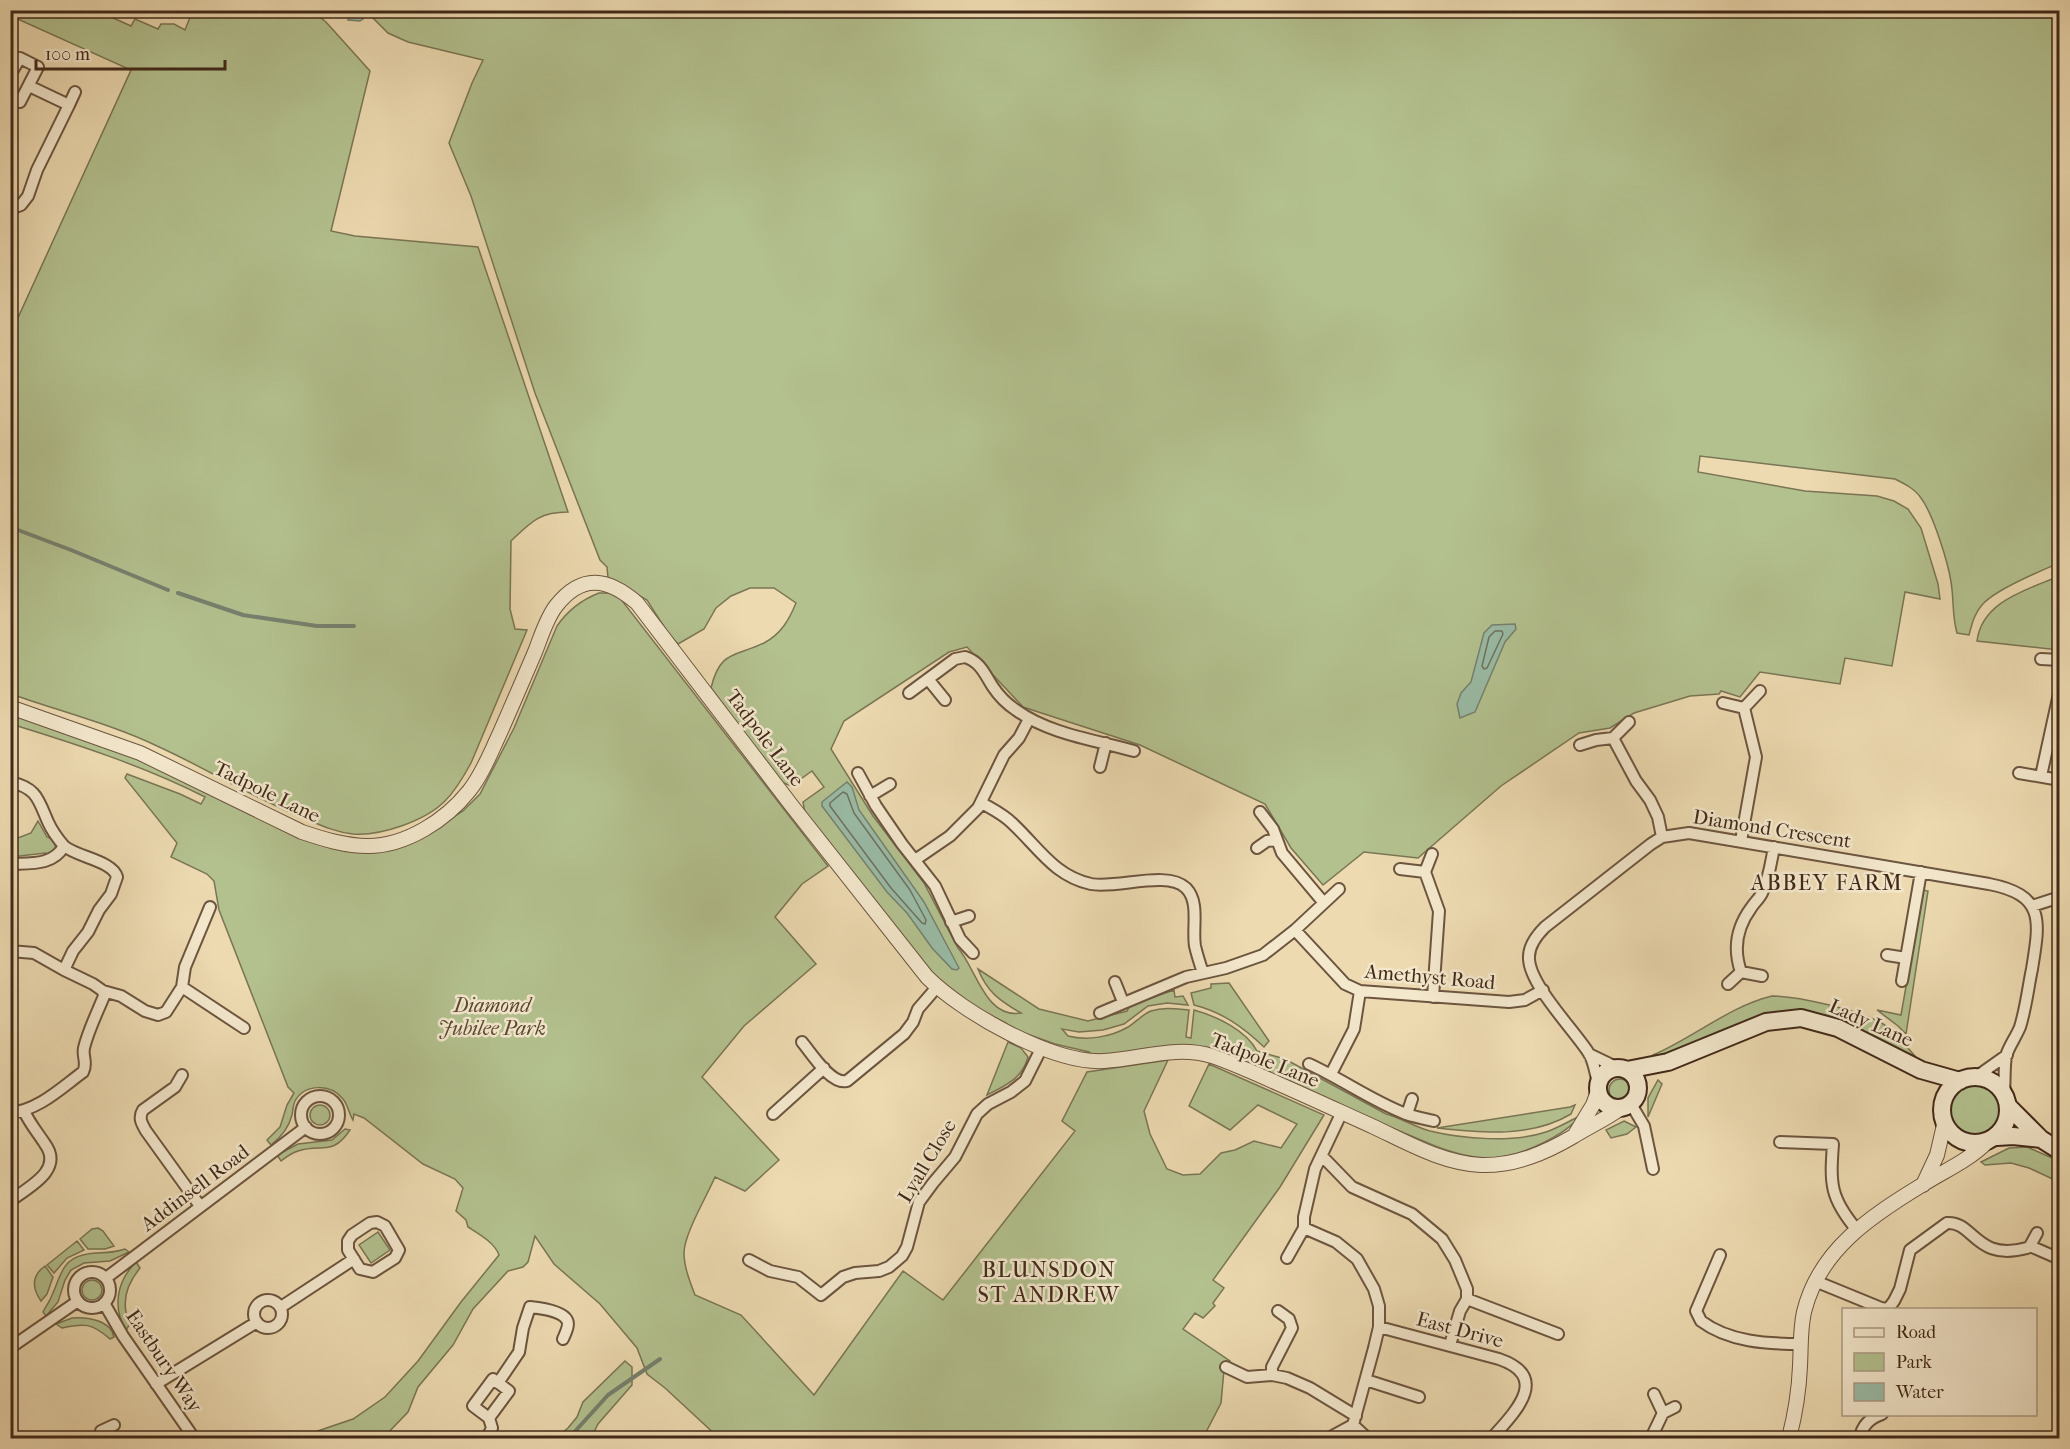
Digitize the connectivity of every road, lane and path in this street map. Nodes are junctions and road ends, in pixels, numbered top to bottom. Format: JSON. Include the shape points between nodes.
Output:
{"nodes":[{"id":1,"x":10,"y":75,"type":"edge"},
{"id":2,"x":29,"y":86,"type":"junction"},
{"id":3,"x":75,"y":92,"type":"dead end"},
{"id":4,"x":10,"y":97,"type":"edge"},
{"id":5,"x":69,"y":105,"type":"junction"},
{"id":6,"x":10,"y":209,"type":"edge"},
{"id":7,"x":2041,"y":659,"type":"dead end"},
{"id":8,"x":2060,"y":660,"type":"edge"},
{"id":9,"x":928,"y":679,"type":"junction"},
{"id":10,"x":2060,"y":689,"type":"edge"},
{"id":11,"x":1760,"y":691,"type":"dead end"},
{"id":12,"x":909,"y":693,"type":"dead end"},
{"id":13,"x":945,"y":700,"type":"dead end"},
{"id":14,"x":1723,"y":703,"type":"dead end"},
{"id":15,"x":10,"y":707,"type":"edge"},
{"id":16,"x":1744,"y":708,"type":"junction"},
{"id":17,"x":1029,"y":719,"type":"junction"},
{"id":18,"x":1629,"y":722,"type":"dead end"},
{"id":19,"x":1613,"y":738,"type":"junction"},
{"id":20,"x":1106,"y":743,"type":"junction"},
{"id":21,"x":1580,"y":745,"type":"dead end"},
{"id":22,"x":1134,"y":751,"type":"dead end"},
{"id":23,"x":1100,"y":767,"type":"dead end"},
{"id":24,"x":858,"y":772,"type":"dead end"},
{"id":25,"x":2019,"y":773,"type":"dead end"},
{"id":26,"x":2041,"y":776,"type":"junction"},
{"id":27,"x":2060,"y":780,"type":"edge"},
{"id":28,"x":10,"y":782,"type":"edge"},
{"id":29,"x":890,"y":784,"type":"dead end"},
{"id":30,"x":870,"y":796,"type":"junction"},
{"id":31,"x":982,"y":803,"type":"junction"},
{"id":32,"x":1260,"y":812,"type":"dead end"},
{"id":33,"x":1662,"y":837,"type":"junction"},
{"id":34,"x":1276,"y":840,"type":"junction"},
{"id":35,"x":1741,"y":841,"type":"junction"},
{"id":36,"x":64,"y":846,"type":"junction"},
{"id":37,"x":1774,"y":847,"type":"junction"},
{"id":38,"x":1257,"y":848,"type":"dead end"},
{"id":39,"x":1432,"y":854,"type":"dead end"},
{"id":40,"x":915,"y":860,"type":"junction"},
{"id":41,"x":10,"y":864,"type":"edge"},
{"id":42,"x":1400,"y":869,"type":"dead end"},
{"id":43,"x":1425,"y":872,"type":"junction"},
{"id":44,"x":1922,"y":872,"type":"junction"},
{"id":45,"x":1339,"y":889,"type":"dead end"},
{"id":46,"x":2060,"y":897,"type":"edge"},
{"id":47,"x":1324,"y":903,"type":"junction"},
{"id":48,"x":2032,"y":906,"type":"junction"},
{"id":49,"x":210,"y":907,"type":"dead end"},
{"id":50,"x":969,"y":916,"type":"dead end"},
{"id":51,"x":951,"y":922,"type":"junction"},
{"id":52,"x":1295,"y":930,"type":"junction"},
{"id":53,"x":10,"y":951,"type":"edge"},
{"id":54,"x":973,"y":953,"type":"dead end"},
{"id":55,"x":1887,"y":955,"type":"dead end"},
{"id":56,"x":1906,"y":958,"type":"junction"},
{"id":57,"x":64,"y":970,"type":"junction"},
{"id":58,"x":1742,"y":972,"type":"junction"},
{"id":59,"x":1203,"y":973,"type":"junction"},
{"id":60,"x":1762,"y":976,"type":"dead end"},
{"id":61,"x":1902,"y":981,"type":"dead end"},
{"id":62,"x":1114,"y":982,"type":"dead end"},
{"id":63,"x":1728,"y":984,"type":"dead end"},
{"id":64,"x":182,"y":987,"type":"junction"},
{"id":65,"x":938,"y":987,"type":"junction"},
{"id":66,"x":1543,"y":990,"type":"junction"},
{"id":67,"x":104,"y":991,"type":"junction"},
{"id":68,"x":1360,"y":991,"type":"junction"},
{"id":69,"x":1433,"y":997,"type":"junction"},
{"id":70,"x":1123,"y":1002,"type":"junction"},
{"id":71,"x":1100,"y":1013,"type":"dead end"},
{"id":72,"x":244,"y":1028,"type":"dead end"},
{"id":73,"x":802,"y":1042,"type":"dead end"},
{"id":74,"x":1042,"y":1047,"type":"junction"},
{"id":75,"x":1590,"y":1054,"type":"junction"},
{"id":76,"x":2007,"y":1055,"type":"junction"},
{"id":77,"x":1668,"y":1062,"type":"junction"},
{"id":78,"x":1309,"y":1064,"type":"dead end"},
{"id":79,"x":824,"y":1068,"type":"junction"},
{"id":80,"x":1622,"y":1069,"type":"junction"},
{"id":81,"x":1921,"y":1070,"type":"junction"},
{"id":82,"x":1331,"y":1074,"type":"junction"},
{"id":83,"x":182,"y":1076,"type":"dead end"},
{"id":84,"x":1968,"y":1079,"type":"junction"},
{"id":85,"x":1598,"y":1087,"type":"junction"},
{"id":86,"x":1412,"y":1099,"type":"dead end"},
{"id":87,"x":2007,"y":1100,"type":"junction"},
{"id":88,"x":1630,"y":1101,"type":"junction"},
{"id":89,"x":1942,"y":1105,"type":"junction"},
{"id":90,"x":24,"y":1111,"type":"junction"},
{"id":91,"x":1342,"y":1112,"type":"junction"},
{"id":92,"x":10,"y":1113,"type":"edge"},
{"id":93,"x":773,"y":1114,"type":"dead end"},
{"id":94,"x":1407,"y":1114,"type":"junction"},
{"id":95,"x":1434,"y":1121,"type":"dead end"},
{"id":96,"x":1944,"y":1125,"type":"junction"},
{"id":97,"x":306,"y":1127,"type":"dead end"},
{"id":98,"x":1575,"y":1135,"type":"junction"},
{"id":99,"x":2041,"y":1139,"type":"junction"},
{"id":100,"x":1992,"y":1140,"type":"junction"},
{"id":101,"x":1844,"y":1141,"type":"dead end"},
{"id":102,"x":1780,"y":1142,"type":"dead end"},
{"id":103,"x":1833,"y":1144,"type":"junction"},
{"id":104,"x":2060,"y":1151,"type":"edge"},
{"id":105,"x":1322,"y":1156,"type":"junction"},
{"id":106,"x":1653,"y":1169,"type":"dead end"},
{"id":107,"x":1923,"y":1185,"type":"junction"},
{"id":108,"x":10,"y":1201,"type":"edge"},
{"id":109,"x":200,"y":1206,"type":"junction"},
{"id":110,"x":1304,"y":1228,"type":"junction"},
{"id":111,"x":1857,"y":1230,"type":"junction"},
{"id":112,"x":2037,"y":1233,"type":"dead end"},
{"id":113,"x":2030,"y":1246,"type":"junction"},
{"id":114,"x":1720,"y":1255,"type":"dead end"},
{"id":115,"x":2053,"y":1256,"type":"dead end"},
{"id":116,"x":1287,"y":1258,"type":"dead end"},
{"id":117,"x":354,"y":1259,"type":"junction"},
{"id":118,"x":749,"y":1260,"type":"dead end"},
{"id":119,"x":106,"y":1278,"type":"junction"},
{"id":120,"x":1815,"y":1281,"type":"junction"},
{"id":121,"x":1467,"y":1299,"type":"junction"},
{"id":122,"x":78,"y":1301,"type":"junction"},
{"id":123,"x":104,"y":1303,"type":"junction"},
{"id":124,"x":281,"y":1307,"type":"junction"},
{"id":125,"x":1881,"y":1308,"type":"edge"},
{"id":126,"x":1889,"y":1308,"type":"edge"},
{"id":127,"x":1278,"y":1311,"type":"dead end"},
{"id":128,"x":257,"y":1322,"type":"junction"},
{"id":129,"x":1379,"y":1327,"type":"junction"},
{"id":130,"x":1558,"y":1334,"type":"dead end"},
{"id":131,"x":563,"y":1339,"type":"dead end"},
{"id":132,"x":1801,"y":1344,"type":"junction"},
{"id":133,"x":1450,"y":1345,"type":"junction"},
{"id":134,"x":10,"y":1348,"type":"edge"},
{"id":135,"x":1226,"y":1367,"type":"dead end"},
{"id":136,"x":1272,"y":1375,"type":"junction"},
{"id":137,"x":1366,"y":1380,"type":"junction"},
{"id":138,"x":498,"y":1383,"type":"junction"},
{"id":139,"x":156,"y":1384,"type":"junction"},
{"id":140,"x":1654,"y":1394,"type":"dead end"},
{"id":141,"x":1419,"y":1397,"type":"dead end"},
{"id":142,"x":1675,"y":1407,"type":"dead end"},
{"id":143,"x":1663,"y":1413,"type":"junction"},
{"id":144,"x":1878,"y":1416,"type":"edge"},
{"id":145,"x":489,"y":1418,"type":"junction"},
{"id":146,"x":1354,"y":1420,"type":"junction"},
{"id":147,"x":114,"y":1425,"type":"dead end"},
{"id":148,"x":188,"y":1436,"type":"edge"},
{"id":149,"x":105,"y":1438,"type":"edge"},
{"id":150,"x":487,"y":1438,"type":"edge"},
{"id":151,"x":1329,"y":1438,"type":"edge"},
{"id":152,"x":1367,"y":1438,"type":"edge"},
{"id":153,"x":1492,"y":1438,"type":"edge"},
{"id":154,"x":1651,"y":1438,"type":"edge"},
{"id":155,"x":1789,"y":1438,"type":"edge"},
{"id":156,"x":1860,"y":1438,"type":"edge"}],
"edges":[{"from":1,"to":2,"type":"street","via":[[20,58],[38,67]]},
{"from":2,"to":4,"type":"street","via":[[20,102]]},
{"from":2,"to":5,"type":"street"},
{"from":3,"to":5,"type":"street"},
{"from":5,"to":6,"type":"street","via":[[28,196],[21,205]]},
{"from":7,"to":8,"type":"street"},
{"from":9,"to":12,"type":"street"},
{"from":9,"to":13,"type":"street"},
{"from":9,"to":17,"type":"street","via":[[955,659],[971,658],[1008,704]]},
{"from":10,"to":26,"type":"street"},
{"from":11,"to":16,"type":"street"},
{"from":14,"to":16,"type":"street"},
{"from":15,"to":65,"type":"street","name":"Tadpole Lane","via":[[140,753],[324,840],[368,846],[390,843],[443,817],[470,790],[556,606],[580,586],[594,582],[609,584],[637,603],[903,948]]},
{"from":16,"to":35,"type":"street","via":[[1756,757]]},
{"from":17,"to":20,"type":"street"},
{"from":17,"to":31,"type":"street","via":[[1004,755]]},
{"from":18,"to":19,"type":"street"},
{"from":19,"to":21,"type":"street"},
{"from":19,"to":33,"type":"street","via":[[1650,800]]},
{"from":20,"to":22,"type":"street"},
{"from":20,"to":23,"type":"street"},
{"from":24,"to":30,"type":"street"},
{"from":25,"to":26,"type":"street"},
{"from":26,"to":27,"type":"street"},
{"from":28,"to":36,"type":"street","via":[[24,786],[36,796]]},
{"from":29,"to":30,"type":"street"},
{"from":30,"to":40,"type":"street"},
{"from":31,"to":40,"type":"street","via":[[955,832]]},
{"from":31,"to":59,"type":"street","via":[[1010,821],[1058,870],[1077,879],[1101,885],[1167,880],[1185,887],[1194,907],[1196,947]]},
{"from":32,"to":34,"type":"street"},
{"from":33,"to":35,"type":"street","name":"Diamond Crescent","via":[[1689,833]]},
{"from":33,"to":66,"type":"street","name":"Diamond Crescent","via":[[1535,938],[1528,958]]},
{"from":34,"to":38,"type":"street"},
{"from":34,"to":47,"type":"street","via":[[1282,853]]},
{"from":35,"to":37,"type":"street","name":"Diamond Crescent"},
{"from":36,"to":41,"type":"street","via":[[57,856],[43,862]]},
{"from":36,"to":57,"type":"street","via":[[108,866],[117,877],[111,894]]},
{"from":37,"to":44,"type":"street","name":"Diamond Crescent"},
{"from":37,"to":58,"type":"street","via":[[1766,885],[1739,932],[1736,949]]},
{"from":39,"to":43,"type":"street"},
{"from":40,"to":51,"type":"street","via":[[935,886]]},
{"from":42,"to":43,"type":"street"},
{"from":43,"to":69,"type":"street","via":[[1439,911]]},
{"from":44,"to":48,"type":"street","name":"Diamond Crescent","via":[[2012,890]]},
{"from":44,"to":56,"type":"street"},
{"from":45,"to":47,"type":"street"},
{"from":46,"to":48,"type":"street"},
{"from":47,"to":52,"type":"street"},
{"from":48,"to":76,"type":"street","via":[[2037,927],[2032,966],[2019,1029]]},
{"from":49,"to":64,"type":"street","via":[[185,967]]},
{"from":50,"to":51,"type":"street"},
{"from":51,"to":54,"type":"street"},
{"from":52,"to":59,"type":"street","via":[[1253,960]]},
{"from":52,"to":68,"type":"street","name":"Amethyst Road","via":[[1345,984]]},
{"from":53,"to":57,"type":"street","via":[[33,953]]},
{"from":55,"to":56,"type":"street"},
{"from":56,"to":61,"type":"street"},
{"from":57,"to":67,"type":"street"},
{"from":58,"to":60,"type":"street"},
{"from":58,"to":63,"type":"street"},
{"from":59,"to":70,"type":"street"},
{"from":62,"to":70,"type":"street"},
{"from":64,"to":67,"type":"street","via":[[166,1012],[158,1015]]},
{"from":64,"to":72,"type":"street"},
{"from":65,"to":74,"type":"street","name":"Tadpole Lane","via":[[992,1023]]},
{"from":65,"to":79,"type":"street","via":[[918,1009],[904,1034],[854,1076],[842,1082]]},
{"from":66,"to":69,"type":"street","name":"Amethyst Road","via":[[1525,1000],[1509,1002]]},
{"from":66,"to":75,"type":"street","name":"Diamond Crescent"},
{"from":67,"to":90,"type":"street","via":[[83,1052],[83,1072]]},
{"from":68,"to":69,"type":"street","name":"Amethyst Road"},
{"from":68,"to":82,"type":"street","via":[[1354,1029]]},
{"from":70,"to":71,"type":"street"},
{"from":73,"to":79,"type":"street"},
{"from":74,"to":91,"type":"street","name":"Tadpole Lane","via":[[1103,1061],[1178,1051],[1210,1055]]},
{"from":74,"to":118,"type":"street","name":"Lyall Close","via":[[1025,1081],[977,1114],[951,1163],[923,1196],[905,1251],[893,1264],[879,1271],[843,1277],[821,1295],[798,1277]]},
{"from":75,"to":80,"type":"street","name":"Diamond Crescent"},
{"from":75,"to":85,"type":"street","name":"Diamond Crescent"},
{"from":76,"to":84,"type":"street"},
{"from":76,"to":87,"type":"street"},
{"from":77,"to":80,"type":"main road","name":"Lady Lane"},
{"from":77,"to":81,"type":"main road","name":"Lady Lane","via":[[1766,1022],[1801,1018],[1845,1031]]},
{"from":77,"to":88,"type":"main road","name":"Lady Lane"},
{"from":78,"to":82,"type":"street"},
{"from":79,"to":93,"type":"street"},
{"from":80,"to":85,"type":"main road","via":[[1606,1072]]},
{"from":80,"to":88,"type":"main road","via":[[1636,1081]]},
{"from":81,"to":84,"type":"main road","name":"Lady Lane"},
{"from":81,"to":89,"type":"main road","name":"Lady Lane"},
{"from":82,"to":94,"type":"street"},
{"from":83,"to":109,"type":"street","via":[[175,1087],[144,1110],[141,1120]]},
{"from":84,"to":87,"type":"main road","name":"Lady Lane","via":[[1991,1081]]},
{"from":84,"to":89,"type":"main road","via":[[1948,1090]]},
{"from":85,"to":88,"type":"main road","via":[[1606,1105]]},
{"from":85,"to":98,"type":"street","via":[[1593,1105]]},
{"from":86,"to":94,"type":"street"},
{"from":87,"to":99,"type":"main road","name":"Lady Lane"},
{"from":87,"to":100,"type":"main road","via":[[2005,1127]]},
{"from":88,"to":98,"type":"street","name":"Tadpole Lane"},
{"from":88,"to":106,"type":"street","via":[[1644,1126]]},
{"from":89,"to":96,"type":"main road","name":"Lady Lane"},
{"from":90,"to":92,"type":"street"},
{"from":90,"to":108,"type":"street","via":[[52,1160],[44,1176]]},
{"from":91,"to":98,"type":"street","name":"Tadpole Lane","via":[[1437,1156],[1465,1163],[1521,1161]]},
{"from":91,"to":105,"type":"street"},
{"from":94,"to":95,"type":"street"},
{"from":96,"to":100,"type":"main road","name":"Lady Lane","via":[[1965,1142]]},
{"from":96,"to":107,"type":"street","via":[[1937,1155]]},
{"from":97,"to":109,"type":"street","name":"Addinsell Road"},
{"from":99,"to":100,"type":"main road","name":"Lady Lane","via":[[2013,1136]]},
{"from":99,"to":104,"type":"main road","name":"Lady Lane"},
{"from":100,"to":107,"type":"street"},
{"from":101,"to":103,"type":"street"},
{"from":102,"to":103,"type":"street"},
{"from":103,"to":111,"type":"street","via":[[1831,1172],[1836,1200]]},
{"from":105,"to":110,"type":"street","via":[[1312,1177]]},
{"from":105,"to":121,"type":"street","via":[[1352,1187],[1412,1214],[1442,1239],[1465,1280]]},
{"from":107,"to":111,"type":"street"},
{"from":109,"to":119,"type":"street","name":"Addinsell Road"},
{"from":110,"to":116,"type":"street"},
{"from":110,"to":129,"type":"street","via":[[1336,1242],[1357,1259],[1374,1289]]},
{"from":111,"to":120,"type":"street","via":[[1835,1250]]},
{"from":112,"to":113,"type":"street"},
{"from":113,"to":115,"type":"street"},
{"from":113,"to":126,"type":"street","via":[[2009,1252],[1993,1250],[1960,1226],[1947,1223],[1910,1250],[1900,1289]]},
{"from":114,"to":132,"type":"street","via":[[1696,1311],[1698,1318],[1744,1340]]},
{"from":117,"to":117,"type":"street","via":[[348,1241],[372,1222],[385,1226],[399,1247],[395,1258],[373,1272],[360,1269]]},
{"from":117,"to":124,"type":"street"},
{"from":119,"to":122,"type":"street","via":[[91,1272],[81,1276],[74,1291]]},
{"from":119,"to":123,"type":"street","name":"Eastbury Way","via":[[110,1294]]},
{"from":120,"to":125,"type":"street"},
{"from":120,"to":132,"type":"street","via":[[1804,1312]]},
{"from":121,"to":130,"type":"street"},
{"from":121,"to":133,"type":"street"},
{"from":122,"to":123,"type":"street","name":"Eastbury Way","via":[[94,1308]]},
{"from":122,"to":134,"type":"street"},
{"from":123,"to":139,"type":"street","name":"Eastbury Way"},
{"from":124,"to":128,"type":"street","via":[[277,1325],[267,1328]]},
{"from":124,"to":128,"type":"street","via":[[273,1301],[262,1301],[254,1313]]},
{"from":127,"to":136,"type":"street","via":[[1293,1328],[1272,1366]]},
{"from":128,"to":139,"type":"street"},
{"from":129,"to":133,"type":"street","name":"East Drive"},
{"from":129,"to":137,"type":"street"},
{"from":131,"to":138,"type":"street","via":[[567,1319],[530,1307],[519,1352]]},
{"from":132,"to":155,"type":"street"},
{"from":133,"to":153,"type":"street","name":"East Drive","via":[[1509,1362],[1524,1375],[1525,1392]]},
{"from":135,"to":136,"type":"street","via":[[1247,1377]]},
{"from":136,"to":146,"type":"street","via":[[1310,1388]]},
{"from":137,"to":141,"type":"street"},
{"from":137,"to":146,"type":"street"},
{"from":138,"to":145,"type":"street","via":[[509,1391]]},
{"from":138,"to":145,"type":"street","via":[[493,1379],[473,1406]]},
{"from":139,"to":148,"type":"street","name":"Eastbury Way"},
{"from":140,"to":143,"type":"street"},
{"from":142,"to":143,"type":"street"},
{"from":143,"to":154,"type":"street"},
{"from":144,"to":156,"type":"street","via":[[1867,1422]]},
{"from":145,"to":150,"type":"street","via":[[492,1428]]},
{"from":146,"to":151,"type":"street"},
{"from":146,"to":152,"type":"street"},
{"from":147,"to":149,"type":"street","via":[[102,1431]]}]}
